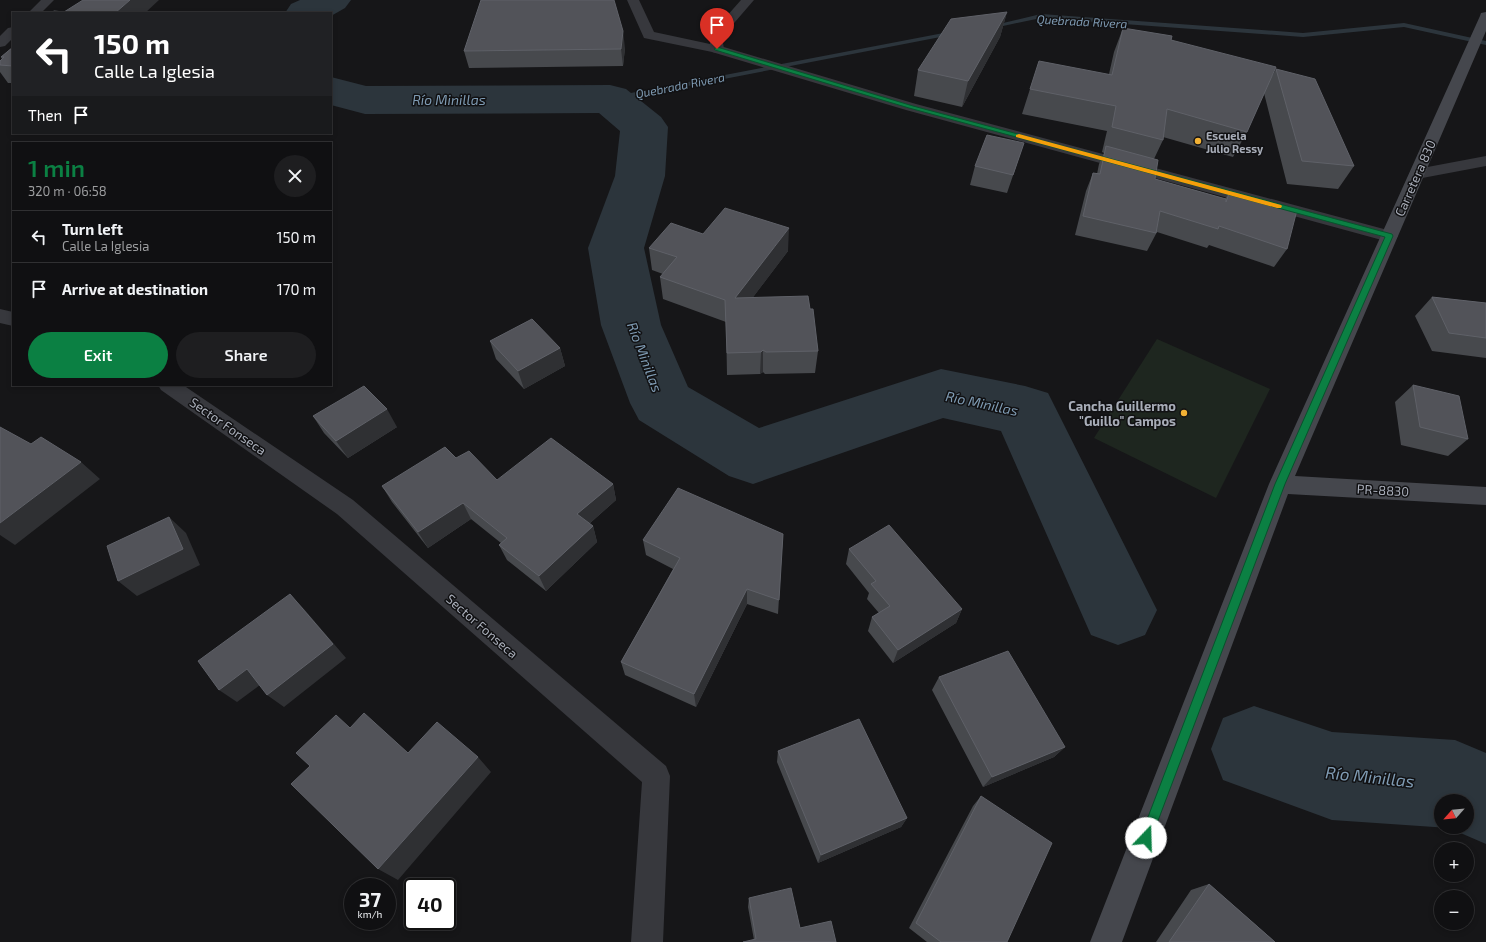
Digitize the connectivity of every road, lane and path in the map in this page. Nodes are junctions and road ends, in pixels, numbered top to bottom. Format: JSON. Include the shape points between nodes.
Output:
{"nodes":[{"id":1,"x":58,"y":0,"type":"edge"},
{"id":2,"x":633,"y":0,"type":"edge"},
{"id":3,"x":748,"y":0,"type":"edge"},
{"id":4,"x":42,"y":6,"type":"edge"},
{"id":5,"x":1486,"y":16,"type":"edge"},
{"id":6,"x":12,"y":32,"type":"edge"},
{"id":7,"x":0,"y":43,"type":"edge"},
{"id":8,"x":717,"y":49,"type":"junction"},
{"id":9,"x":1486,"y":161,"type":"edge"},
{"id":10,"x":1417,"y":174,"type":"junction"},
{"id":11,"x":1390,"y":236,"type":"junction"},
{"id":12,"x":0,"y":316,"type":"edge"},
{"id":13,"x":12,"y":319,"type":"edge"},
{"id":14,"x":169,"y":386,"type":"edge"},
{"id":15,"x":1280,"y":484,"type":"junction"},
{"id":16,"x":1486,"y":496,"type":"edge"},
{"id":17,"x":647,"y":942,"type":"edge"},
{"id":18,"x":1106,"y":942,"type":"edge"}],
"edges":[{"from":1,"to":4,"type":"street"},
{"from":2,"to":8,"type":"lane","via":[[649,35]]},
{"from":3,"to":8,"type":"lane","via":[[716,37]]},
{"from":5,"to":10,"type":"street","name":"Carretera 830"},
{"from":6,"to":7,"type":"street"},
{"from":8,"to":11,"type":"street","via":[[911,107]]},
{"from":9,"to":10,"type":"lane"},
{"from":10,"to":11,"type":"street","name":"Carretera 830"},
{"from":11,"to":15,"type":"street","name":"Carretera 830"},
{"from":12,"to":13,"type":"street"},
{"from":14,"to":17,"type":"street","name":"Sector Fonseca","via":[[345,507],[656,776]]},
{"from":15,"to":16,"type":"street","name":"PR-8830","number":"PR-8830"},
{"from":15,"to":18,"type":"street","name":"Carretera 830"}]}
